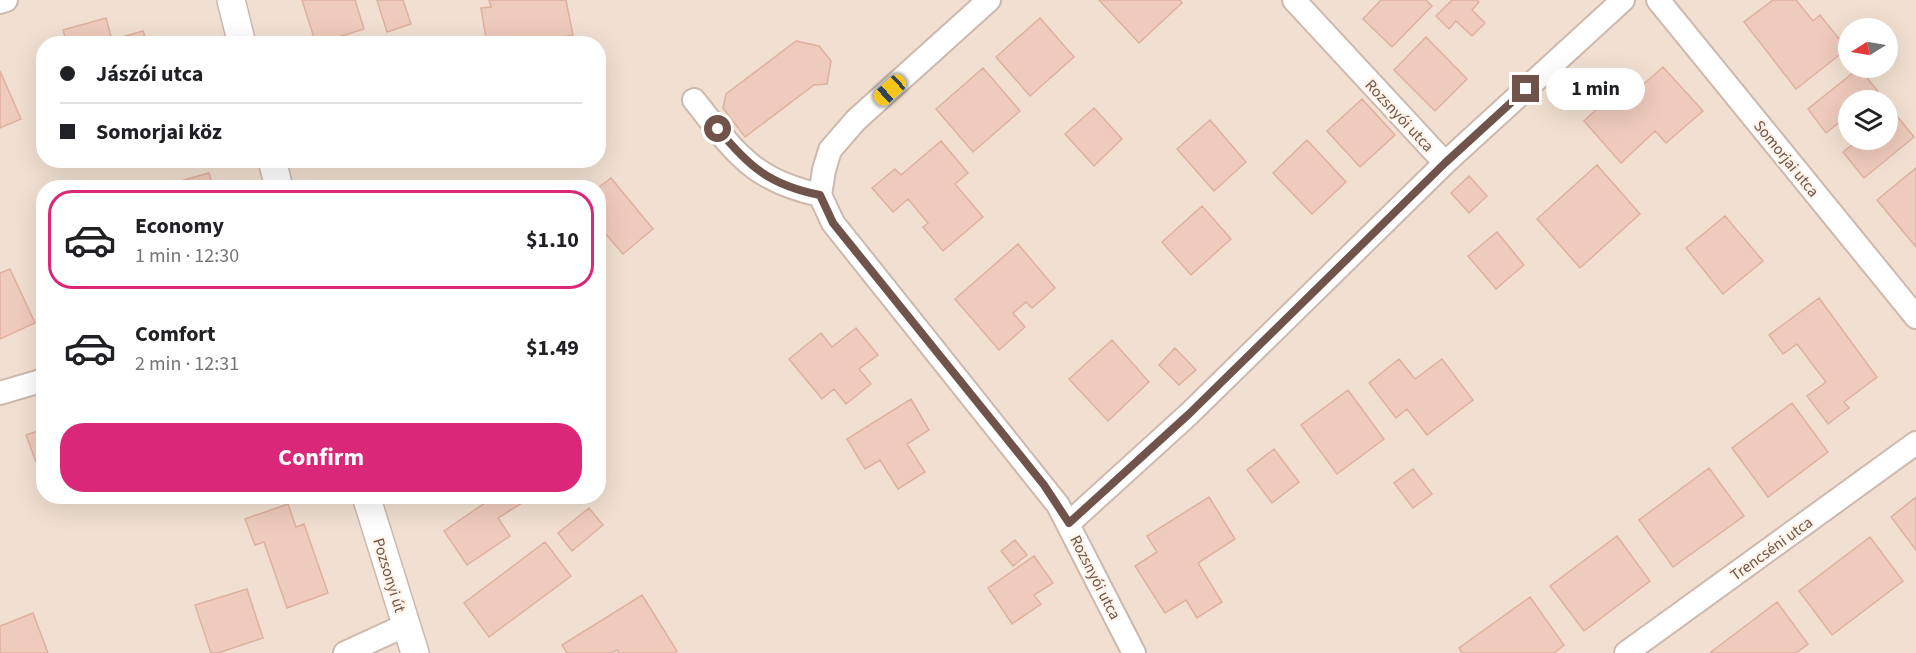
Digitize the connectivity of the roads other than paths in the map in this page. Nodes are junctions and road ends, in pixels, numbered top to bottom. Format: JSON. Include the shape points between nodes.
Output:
{"nodes":[{"id":1,"x":6,"y":0,"type":"edge"},
{"id":2,"x":231,"y":0,"type":"edge"},
{"id":3,"x":989,"y":0,"type":"edge"},
{"id":4,"x":1294,"y":0,"type":"edge"},
{"id":5,"x":1623,"y":0,"type":"edge"},
{"id":6,"x":1658,"y":0,"type":"edge"},
{"id":7,"x":0,"y":2,"type":"edge"},
{"id":8,"x":240,"y":36,"type":"edge"},
{"id":9,"x":694,"y":100,"type":"dead end"},
{"id":10,"x":1445,"y":163,"type":"junction"},
{"id":11,"x":820,"y":195,"type":"junction"},
{"id":12,"x":1916,"y":317,"type":"edge"},
{"id":13,"x":36,"y":382,"type":"edge"},
{"id":14,"x":0,"y":393,"type":"edge"},
{"id":15,"x":1916,"y":443,"type":"edge"},
{"id":16,"x":368,"y":504,"type":"edge"},
{"id":17,"x":1069,"y":523,"type":"junction"},
{"id":18,"x":406,"y":625,"type":"junction"},
{"id":19,"x":345,"y":653,"type":"edge"},
{"id":20,"x":415,"y":653,"type":"edge"},
{"id":21,"x":1134,"y":653,"type":"edge"},
{"id":22,"x":1626,"y":653,"type":"edge"}],
"edges":[{"from":1,"to":7,"type":"street"},
{"from":2,"to":8,"type":"street"},
{"from":3,"to":11,"type":"street","via":[[856,120],[831,150]]},
{"from":4,"to":10,"type":"street","name":"Rozsnyói utca"},
{"from":5,"to":10,"type":"street"},
{"from":6,"to":12,"type":"street","name":"Somorjai utca"},
{"from":9,"to":11,"type":"street","via":[[742,157],[770,178]]},
{"from":10,"to":17,"type":"street","name":"Rozsnyói utca","via":[[1189,414]]},
{"from":11,"to":17,"type":"street","via":[[833,223],[1044,485]]},
{"from":13,"to":14,"type":"street"},
{"from":15,"to":22,"type":"street","name":"Trencséni utca"},
{"from":16,"to":18,"type":"street","name":"Pozsonyi út"},
{"from":17,"to":21,"type":"street","name":"Rozsnyói utca"},
{"from":18,"to":19,"type":"street"},
{"from":18,"to":20,"type":"street","name":"Pozsonyi út"}]}
